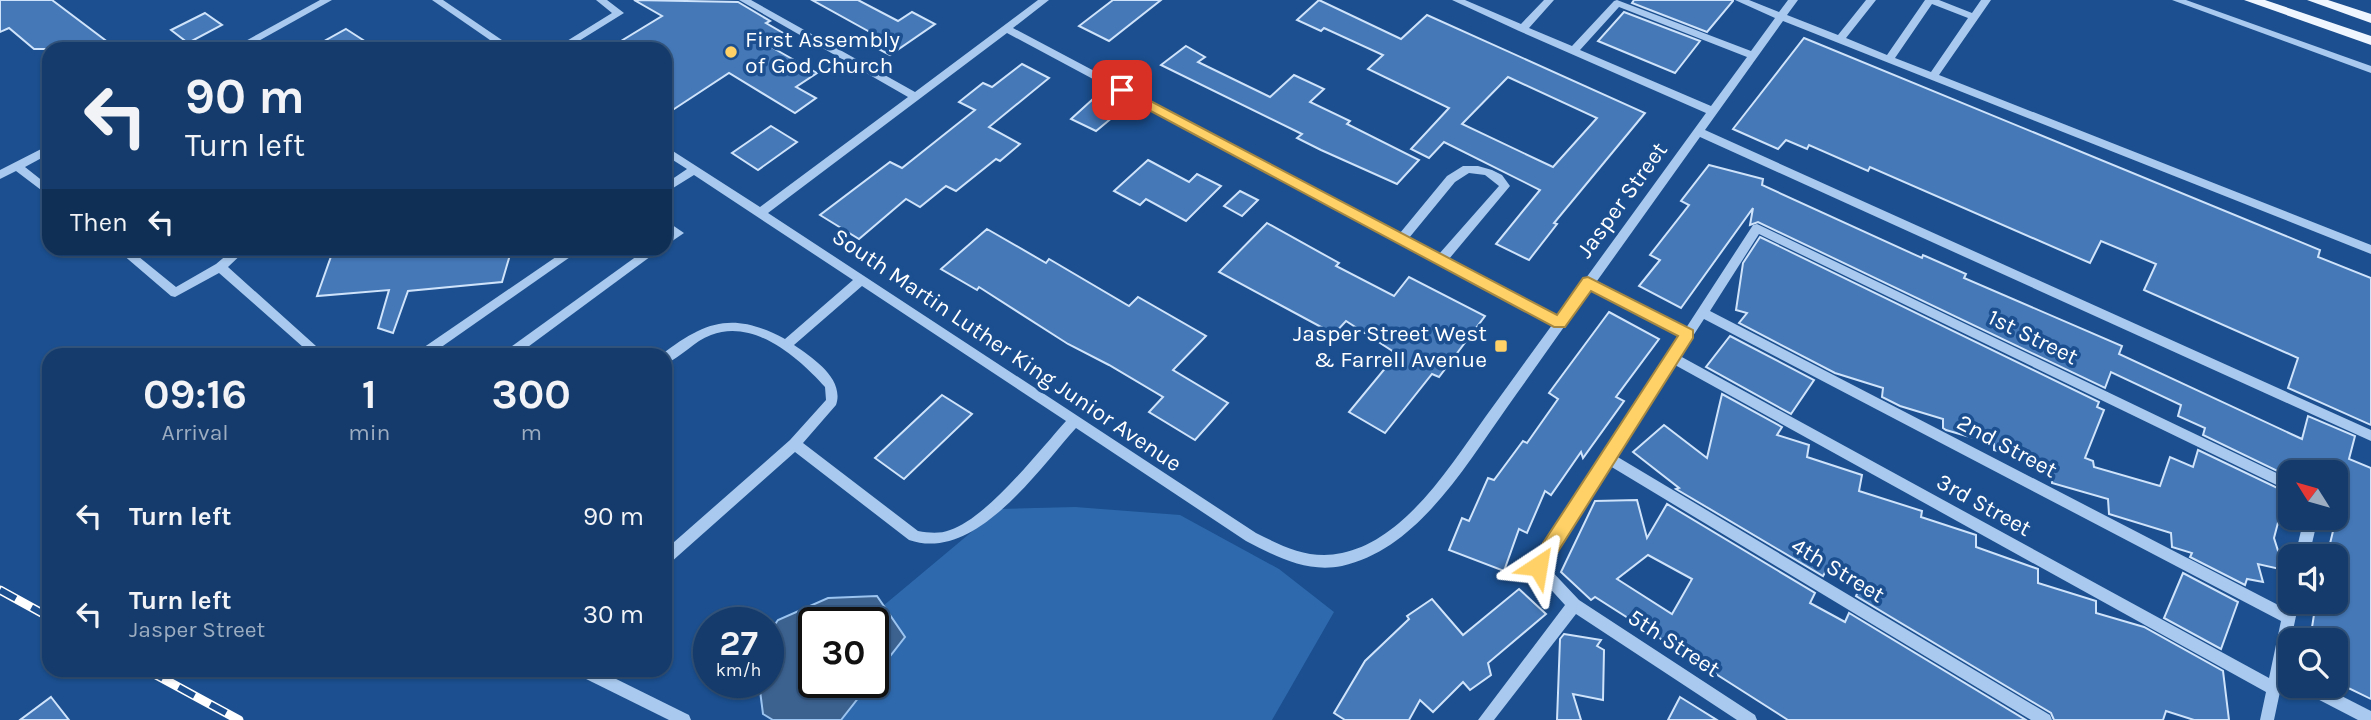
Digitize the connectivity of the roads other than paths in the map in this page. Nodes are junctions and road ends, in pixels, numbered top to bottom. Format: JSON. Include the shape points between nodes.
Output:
{"nodes":[{"id":1,"x":327,"y":0,"type":"edge"},
{"id":2,"x":601,"y":0,"type":"edge"},
{"id":3,"x":744,"y":0,"type":"edge"},
{"id":4,"x":1044,"y":0,"type":"edge"},
{"id":5,"x":1457,"y":0,"type":"edge"},
{"id":6,"x":1549,"y":0,"type":"edge"},
{"id":7,"x":1740,"y":0,"type":"edge"},
{"id":8,"x":1793,"y":0,"type":"edge"},
{"id":9,"x":1871,"y":0,"type":"edge"},
{"id":10,"x":1930,"y":0,"type":"edge"},
{"id":11,"x":1986,"y":0,"type":"edge"},
{"id":12,"x":2177,"y":0,"type":"edge"},
{"id":13,"x":2251,"y":0,"type":"edge"},
{"id":14,"x":2314,"y":0,"type":"edge"},
{"id":15,"x":440,"y":1,"type":"edge"},
{"id":16,"x":1616,"y":3,"type":"joint"},
{"id":17,"x":2269,"y":6,"type":"junction"},
{"id":18,"x":1782,"y":16,"type":"junction"},
{"id":19,"x":1974,"y":17,"type":"junction"},
{"id":20,"x":2371,"y":19,"type":"edge"},
{"id":21,"x":1006,"y":28,"type":"junction"},
{"id":22,"x":1522,"y":29,"type":"junction"},
{"id":23,"x":2371,"y":32,"type":"edge"},
{"id":24,"x":1840,"y":39,"type":"junction"},
{"id":25,"x":2371,"y":41,"type":"edge"},
{"id":26,"x":249,"y":42,"type":"edge"},
{"id":27,"x":500,"y":42,"type":"edge"},
{"id":28,"x":571,"y":42,"type":"edge"},
{"id":29,"x":1573,"y":51,"type":"junction"},
{"id":30,"x":1752,"y":55,"type":"junction"},
{"id":31,"x":1889,"y":59,"type":"junction"},
{"id":32,"x":2371,"y":70,"type":"edge"},
{"id":33,"x":1933,"y":77,"type":"junction"},
{"id":34,"x":914,"y":96,"type":"junction"},
{"id":35,"x":1712,"y":111,"type":"junction"},
{"id":36,"x":1697,"y":131,"type":"junction"},
{"id":37,"x":42,"y":153,"type":"edge"},
{"id":38,"x":672,"y":154,"type":"edge"},
{"id":39,"x":17,"y":166,"type":"junction"},
{"id":40,"x":695,"y":169,"type":"junction"},
{"id":41,"x":0,"y":175,"type":"edge"},
{"id":42,"x":672,"y":184,"type":"edge"},
{"id":43,"x":42,"y":186,"type":"edge"},
{"id":44,"x":761,"y":212,"type":"junction"},
{"id":45,"x":1757,"y":228,"type":"joint"},
{"id":46,"x":1401,"y":239,"type":"junction"},
{"id":47,"x":2371,"y":250,"type":"edge"},
{"id":48,"x":130,"y":256,"type":"edge"},
{"id":49,"x":233,"y":256,"type":"edge"},
{"id":50,"x":566,"y":256,"type":"edge"},
{"id":51,"x":646,"y":256,"type":"edge"},
{"id":52,"x":1441,"y":260,"type":"junction"},
{"id":53,"x":220,"y":267,"type":"junction"},
{"id":54,"x":862,"y":279,"type":"junction"},
{"id":55,"x":1588,"y":282,"type":"junction"},
{"id":56,"x":1703,"y":313,"type":"junction"},
{"id":57,"x":1559,"y":323,"type":"junction"},
{"id":58,"x":1688,"y":334,"type":"junction"},
{"id":59,"x":787,"y":344,"type":"junction"},
{"id":60,"x":312,"y":348,"type":"edge"},
{"id":61,"x":431,"y":348,"type":"edge"},
{"id":62,"x":518,"y":348,"type":"edge"},
{"id":63,"x":672,"y":353,"type":"edge"},
{"id":64,"x":1673,"y":358,"type":"junction"},
{"id":65,"x":1075,"y":420,"type":"junction"},
{"id":66,"x":2371,"y":436,"type":"edge"},
{"id":67,"x":795,"y":444,"type":"junction"},
{"id":68,"x":1608,"y":458,"type":"junction"},
{"id":69,"x":2278,"y":480,"type":"edge"},
{"id":70,"x":672,"y":553,"type":"edge"},
{"id":71,"x":1336,"y":562,"type":"joint"},
{"id":72,"x":1574,"y":605,"type":"junction"},
{"id":73,"x":2290,"y":614,"type":"edge"},
{"id":74,"x":2289,"y":618,"type":"junction"},
{"id":75,"x":2288,"y":628,"type":"edge"},
{"id":76,"x":597,"y":677,"type":"edge"},
{"id":77,"x":2278,"y":685,"type":"edge"},
{"id":78,"x":2275,"y":689,"type":"junction"},
{"id":79,"x":2330,"y":698,"type":"edge"},
{"id":80,"x":2371,"y":719,"type":"edge"},
{"id":81,"x":684,"y":720,"type":"edge"},
{"id":82,"x":1485,"y":720,"type":"edge"},
{"id":83,"x":1750,"y":720,"type":"edge"},
{"id":84,"x":2045,"y":720,"type":"edge"},
{"id":85,"x":2267,"y":720,"type":"edge"}],
"edges":[{"from":1,"to":26,"type":"street"},
{"from":2,"to":28,"type":"street","via":[[619,13]]},
{"from":3,"to":34,"type":"street"},
{"from":4,"to":21,"type":"street"},
{"from":5,"to":22,"type":"street"},
{"from":6,"to":22,"type":"street"},
{"from":7,"to":18,"type":"street"},
{"from":8,"to":18,"type":"street","name":"Jasper Street"},
{"from":9,"to":24,"type":"street"},
{"from":10,"to":19,"type":"street"},
{"from":10,"to":31,"type":"street"},
{"from":11,"to":19,"type":"street"},
{"from":12,"to":32,"type":"street"},
{"from":13,"to":17,"type":"main road"},
{"from":14,"to":20,"type":"main road"},
{"from":15,"to":27,"type":"street"},
{"from":16,"to":29,"type":"street"},
{"from":16,"to":30,"type":"street"},
{"from":17,"to":23,"type":"main road"},
{"from":17,"to":25,"type":"main road"},
{"from":18,"to":24,"type":"street"},
{"from":18,"to":30,"type":"street","name":"Jasper Street"},
{"from":19,"to":33,"type":"street"},
{"from":21,"to":34,"type":"street"},
{"from":21,"to":46,"type":"street"},
{"from":22,"to":29,"type":"street"},
{"from":24,"to":31,"type":"street"},
{"from":29,"to":35,"type":"street"},
{"from":30,"to":35,"type":"street","name":"Jasper Street"},
{"from":31,"to":33,"type":"street"},
{"from":33,"to":47,"type":"street"},
{"from":34,"to":44,"type":"street"},
{"from":35,"to":36,"type":"street","name":"Jasper Street"},
{"from":36,"to":55,"type":"street","name":"Jasper Street"},
{"from":36,"to":66,"type":"street"},
{"from":37,"to":39,"type":"street"},
{"from":38,"to":40,"type":"street","name":"South Martin Luther King Junior Avenue"},
{"from":39,"to":41,"type":"street"},
{"from":39,"to":43,"type":"street"},
{"from":40,"to":42,"type":"street"},
{"from":40,"to":44,"type":"street","name":"South Martin Luther King Junior Avenue"},
{"from":44,"to":54,"type":"street","name":"South Martin Luther King Junior Avenue"},
{"from":45,"to":56,"type":"street"},
{"from":45,"to":69,"type":"street","name":"1st Street"},
{"from":46,"to":52,"type":"street"},
{"from":46,"to":52,"type":"street","via":[[1451,179],[1467,169],[1501,179],[1505,187]]},
{"from":48,"to":53,"type":"street","via":[[175,293]]},
{"from":49,"to":53,"type":"street"},
{"from":50,"to":61,"type":"street"},
{"from":51,"to":62,"type":"street"},
{"from":52,"to":57,"type":"street"},
{"from":53,"to":60,"type":"street"},
{"from":54,"to":59,"type":"street"},
{"from":54,"to":65,"type":"street","name":"South Martin Luther King Junior Avenue"},
{"from":55,"to":57,"type":"street","name":"Jasper Street"},
{"from":55,"to":58,"type":"street"},
{"from":56,"to":58,"type":"street"},
{"from":56,"to":74,"type":"street","name":"2nd Street"},
{"from":57,"to":71,"type":"street","name":"Jasper Street","via":[[1444,485],[1408,525],[1371,552]]},
{"from":58,"to":64,"type":"street"},
{"from":59,"to":63,"type":"street","via":[[741,327],[722,326],[688,340]]},
{"from":59,"to":67,"type":"street","via":[[831,385],[831,401]]},
{"from":64,"to":68,"type":"street"},
{"from":64,"to":78,"type":"street","name":"3rd Street"},
{"from":65,"to":67,"type":"street","via":[[986,514],[962,532],[932,541],[914,536]]},
{"from":65,"to":71,"type":"street","name":"South Martin Luther King Junior Avenue","via":[[1251,537],[1295,558]]},
{"from":67,"to":70,"type":"street"},
{"from":68,"to":72,"type":"street","name":"5th Street","via":[[1538,566]]},
{"from":68,"to":84,"type":"street","name":"4th Street"},
{"from":72,"to":82,"type":"street"},
{"from":72,"to":83,"type":"street","name":"5th Street"},
{"from":73,"to":74,"type":"street"},
{"from":74,"to":75,"type":"street"},
{"from":76,"to":81,"type":"street"},
{"from":77,"to":78,"type":"street"},
{"from":78,"to":85,"type":"street"},
{"from":79,"to":80,"type":"street"}]}
